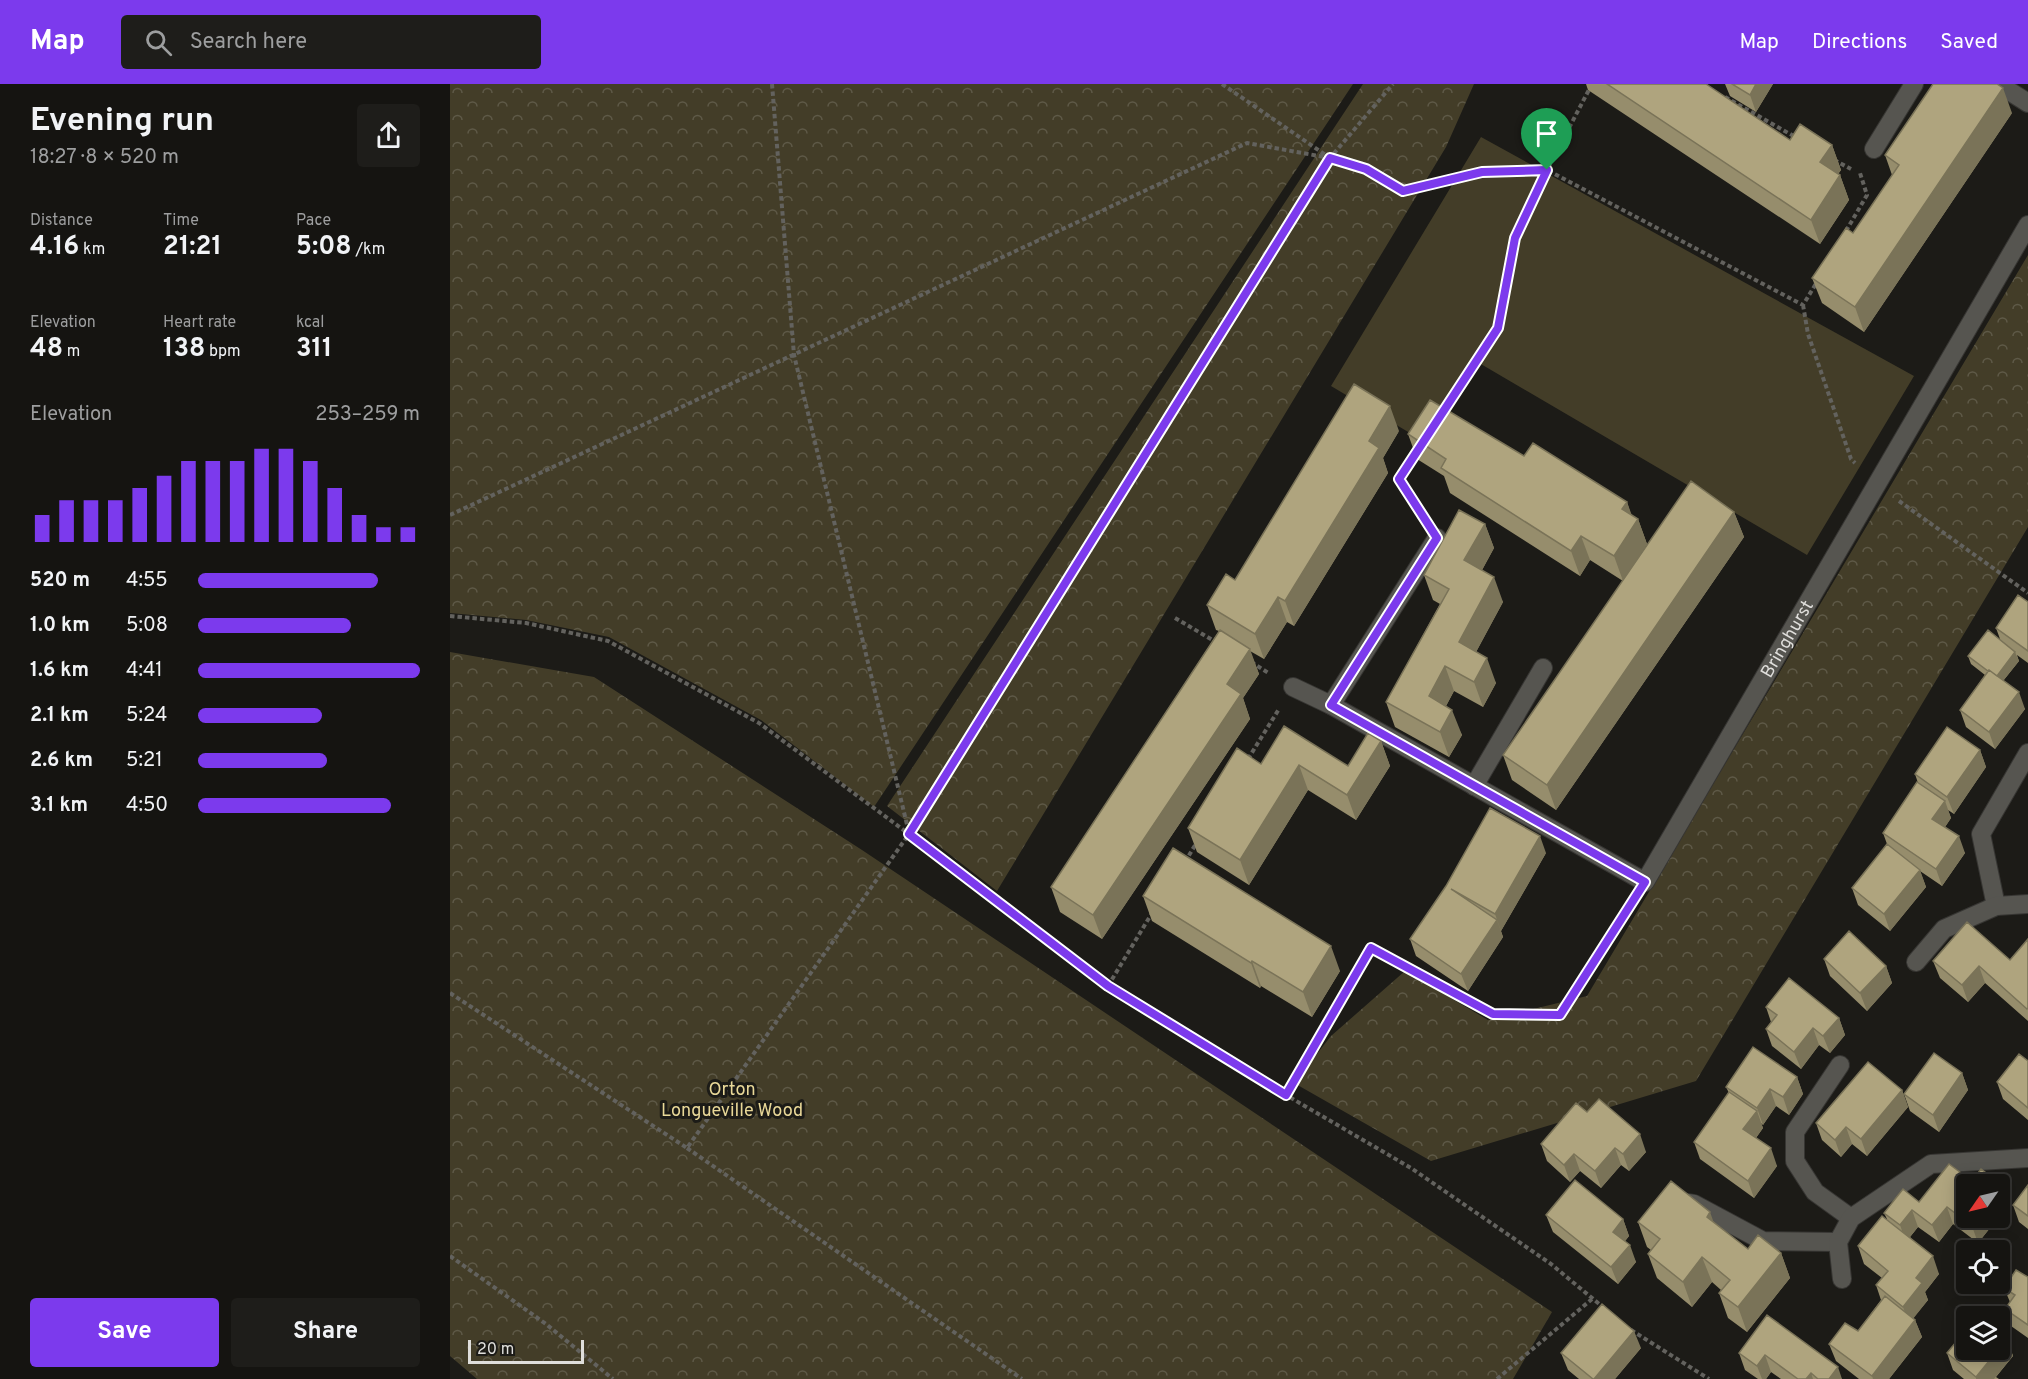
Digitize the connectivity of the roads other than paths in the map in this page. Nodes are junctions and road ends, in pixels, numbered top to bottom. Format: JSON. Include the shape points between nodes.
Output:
{"nodes":[{"id":1,"x":1914,"y":84,"type":"edge"},
{"id":2,"x":1998,"y":84,"type":"edge"},
{"id":3,"x":2028,"y":103,"type":"edge"},
{"id":4,"x":1874,"y":149,"type":"road end"},
{"id":5,"x":2028,"y":225,"type":"edge"},
{"id":6,"x":1437,"y":538,"type":"road end"},
{"id":7,"x":1543,"y":668,"type":"dead end"},
{"id":8,"x":1293,"y":687,"type":"road end"},
{"id":9,"x":1331,"y":705,"type":"junction"},
{"id":10,"x":2028,"y":753,"type":"edge"},
{"id":11,"x":1474,"y":786,"type":"junction"},
{"id":12,"x":2028,"y":903,"type":"edge"},
{"id":13,"x":1996,"y":906,"type":"junction"},
{"id":14,"x":1916,"y":962,"type":"dead end"},
{"id":15,"x":1840,"y":1065,"type":"dead end"},
{"id":16,"x":2028,"y":1158,"type":"edge"},
{"id":17,"x":1666,"y":1203,"type":"edge"},
{"id":18,"x":1851,"y":1218,"type":"junction"},
{"id":19,"x":1838,"y":1242,"type":"junction"},
{"id":20,"x":1842,"y":1279,"type":"dead end"}],
"edges":[{"from":1,"to":4,"type":"street"},
{"from":2,"to":3,"type":"street"},
{"from":5,"to":11,"type":"street","name":"Bringhurst","via":[[1645,882]]},
{"from":6,"to":9,"type":"street"},
{"from":7,"to":11,"type":"street"},
{"from":8,"to":9,"type":"street"},
{"from":9,"to":11,"type":"street"},
{"from":10,"to":13,"type":"street","via":[[1981,834]]},
{"from":12,"to":13,"type":"street"},
{"from":13,"to":14,"type":"street","via":[[1944,929]]},
{"from":15,"to":18,"type":"street","via":[[1795,1132],[1795,1161],[1815,1192]]},
{"from":16,"to":18,"type":"street","via":[[1931,1164]]},
{"from":17,"to":19,"type":"street","via":[[1694,1204],[1763,1241]]},
{"from":18,"to":19,"type":"street"},
{"from":19,"to":20,"type":"street"}]}
